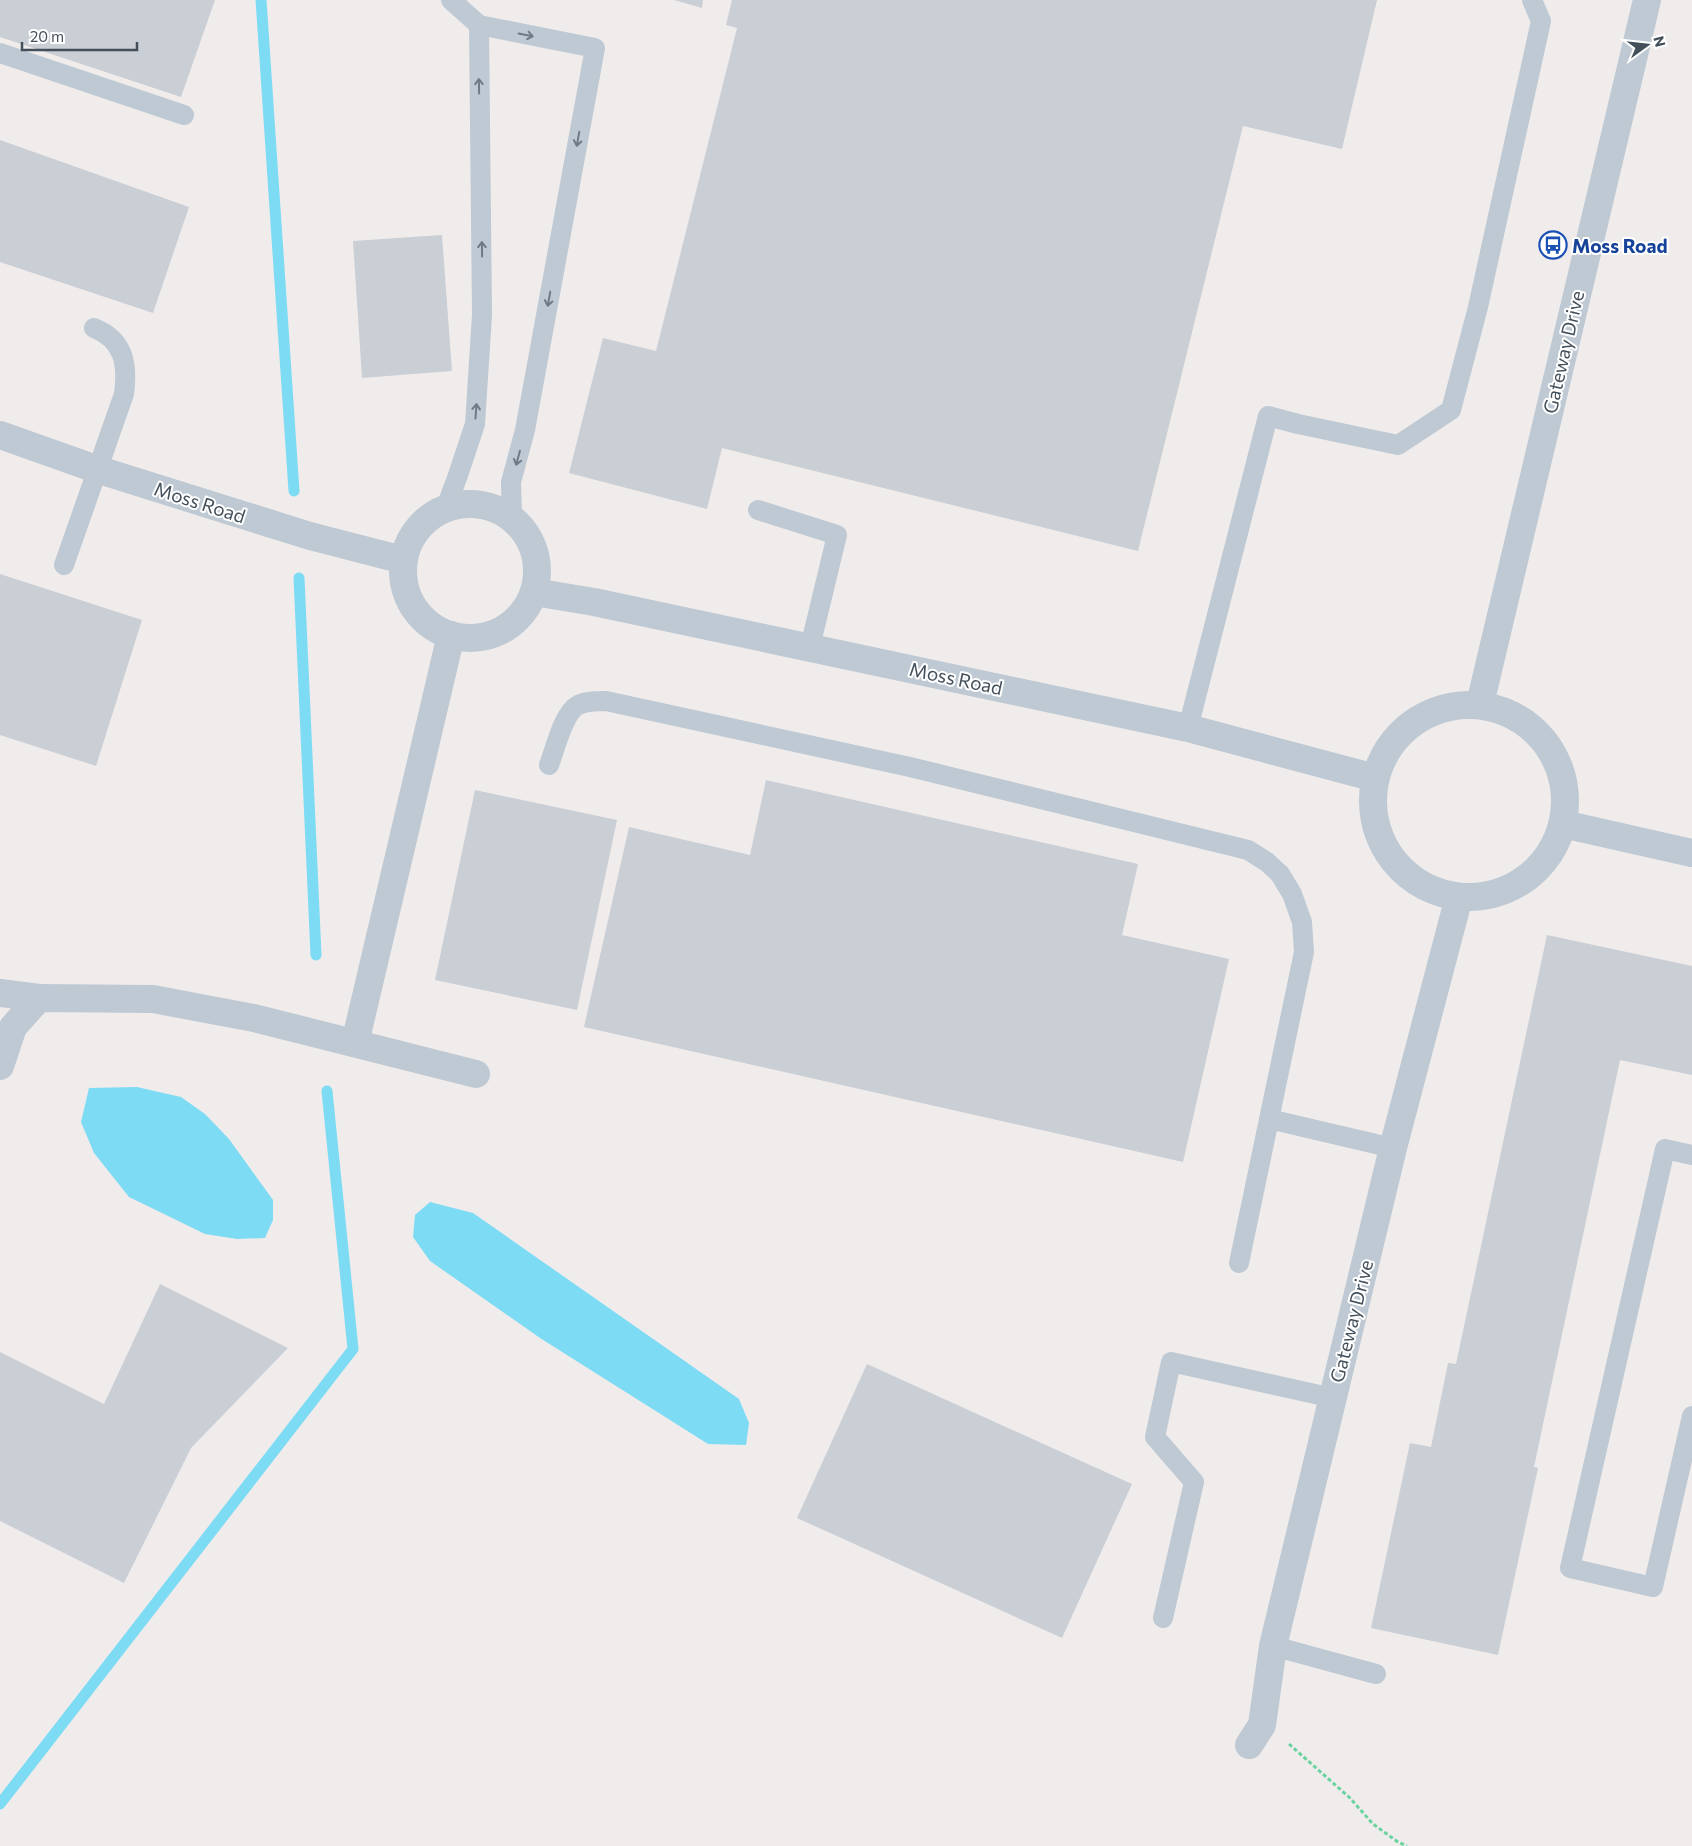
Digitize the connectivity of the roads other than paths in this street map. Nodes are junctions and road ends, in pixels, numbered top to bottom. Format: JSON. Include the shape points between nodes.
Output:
{"nodes":[{"id":1,"x":451,"y":0,"type":"edge"},
{"id":2,"x":1532,"y":0,"type":"edge"},
{"id":3,"x":1647,"y":0,"type":"edge"},
{"id":4,"x":478,"y":25,"type":"junction"},
{"id":5,"x":0,"y":53,"type":"edge"},
{"id":6,"x":184,"y":114,"type":"dead end"},
{"id":7,"x":94,"y":328,"type":"dead end"},
{"id":8,"x":0,"y":435,"type":"edge"},
{"id":9,"x":96,"y":469,"type":"junction"},
{"id":10,"x":446,"y":507,"type":"junction"},
{"id":11,"x":758,"y":510,"type":"dead end"},
{"id":12,"x":512,"y":518,"type":"junction"},
{"id":13,"x":403,"y":560,"type":"junction"},
{"id":14,"x":64,"y":565,"type":"dead end"},
{"id":15,"x":534,"y":592,"type":"junction"},
{"id":16,"x":451,"y":635,"type":"junction"},
{"id":17,"x":810,"y":648,"type":"junction"},
{"id":18,"x":1480,"y":704,"type":"junction"},
{"id":19,"x":1188,"y":728,"type":"junction"},
{"id":20,"x":550,"y":765,"type":"dead end"},
{"id":21,"x":1375,"y":778,"type":"junction"},
{"id":22,"x":1563,"y":824,"type":"junction"},
{"id":23,"x":1692,"y":853,"type":"edge"},
{"id":24,"x":1459,"y":897,"type":"junction"},
{"id":25,"x":0,"y":993,"type":"edge"},
{"id":26,"x":39,"y":998,"type":"junction"},
{"id":27,"x":356,"y":1044,"type":"junction"},
{"id":28,"x":0,"y":1066,"type":"edge"},
{"id":29,"x":476,"y":1074,"type":"dead end"},
{"id":30,"x":1270,"y":1120,"type":"junction"},
{"id":31,"x":1393,"y":1148,"type":"junction"},
{"id":32,"x":1692,"y":1155,"type":"edge"},
{"id":33,"x":1239,"y":1263,"type":"dead end"},
{"id":34,"x":1333,"y":1398,"type":"junction"},
{"id":35,"x":1692,"y":1416,"type":"edge"},
{"id":36,"x":1163,"y":1618,"type":"dead end"},
{"id":37,"x":1273,"y":1646,"type":"junction"},
{"id":38,"x":1376,"y":1674,"type":"dead end"},
{"id":39,"x":1256,"y":1735,"type":"road end"}],
"edges":[{"from":1,"to":4,"type":"lane"},
{"from":2,"to":19,"type":"lane","via":[[1541,21],[1478,306],[1451,410],[1398,445],[1268,416]]},
{"from":3,"to":18,"type":"street","name":"Gateway Drive"},
{"from":10,"to":4,"type":"lane","one_way":true,"via":[[475,424],[482,325]]},
{"from":4,"to":12,"type":"lane","one_way":true,"via":[[595,48],[525,430],[511,482]]},
{"from":5,"to":6,"type":"lane"},
{"from":7,"to":9,"type":"lane","via":[[109,336],[119,348],[126,382]]},
{"from":8,"to":9,"type":"street","name":"Moss Road"},
{"from":9,"to":13,"type":"street","name":"Moss Road","via":[[310,536]]},
{"from":9,"to":14,"type":"lane"},
{"from":10,"to":12,"type":"street","via":[[469,503],[492,507]]},
{"from":10,"to":13,"type":"street","via":[[426,519],[411,537]]},
{"from":11,"to":17,"type":"lane","via":[[837,535]]},
{"from":12,"to":15,"type":"street","via":[[526,533],[534,552],[537,572]]},
{"from":13,"to":16,"type":"street","via":[[408,598],[433,627]]},
{"from":15,"to":16,"type":"street","via":[[526,608],[501,630],[468,638]]},
{"from":15,"to":17,"type":"street","name":"Moss Road"},
{"from":16,"to":27,"type":"street"},
{"from":17,"to":19,"type":"street","name":"Moss Road"},
{"from":18,"to":21,"type":"street","via":[[1452,705],[1426,714],[1403,730],[1386,752]]},
{"from":18,"to":22,"type":"street","via":[[1511,713],[1538,732],[1557,759],[1566,791]]},
{"from":19,"to":21,"type":"street","name":"Moss Road"},
{"from":20,"to":30,"type":"lane","via":[[566,718],[576,706],[606,701],[910,767],[1248,850],[1280,874],[1292,894],[1302,922],[1304,952]]},
{"from":21,"to":24,"type":"street","via":[[1373,811],[1381,842],[1400,869],[1427,888]]},
{"from":22,"to":23,"type":"street"},
{"from":22,"to":24,"type":"street","via":[[1553,850],[1536,871],[1513,888],[1486,896]]},
{"from":24,"to":31,"type":"street","name":"Gateway Drive"},
{"from":25,"to":26,"type":"street"},
{"from":26,"to":27,"type":"street","via":[[153,999],[254,1018]]},
{"from":26,"to":28,"type":"street","via":[[13,1027]]},
{"from":27,"to":29,"type":"street"},
{"from":30,"to":31,"type":"lane"},
{"from":30,"to":33,"type":"lane"},
{"from":31,"to":34,"type":"street","name":"Gateway Drive"},
{"from":32,"to":35,"type":"lane","via":[[1665,1149],[1570,1568],[1653,1587]]},
{"from":34,"to":36,"type":"lane","via":[[1171,1362],[1155,1437],[1194,1482]]},
{"from":34,"to":37,"type":"street","name":"Gateway Drive"},
{"from":37,"to":38,"type":"lane"},
{"from":37,"to":39,"type":"street","name":"Gateway Drive"}]}
